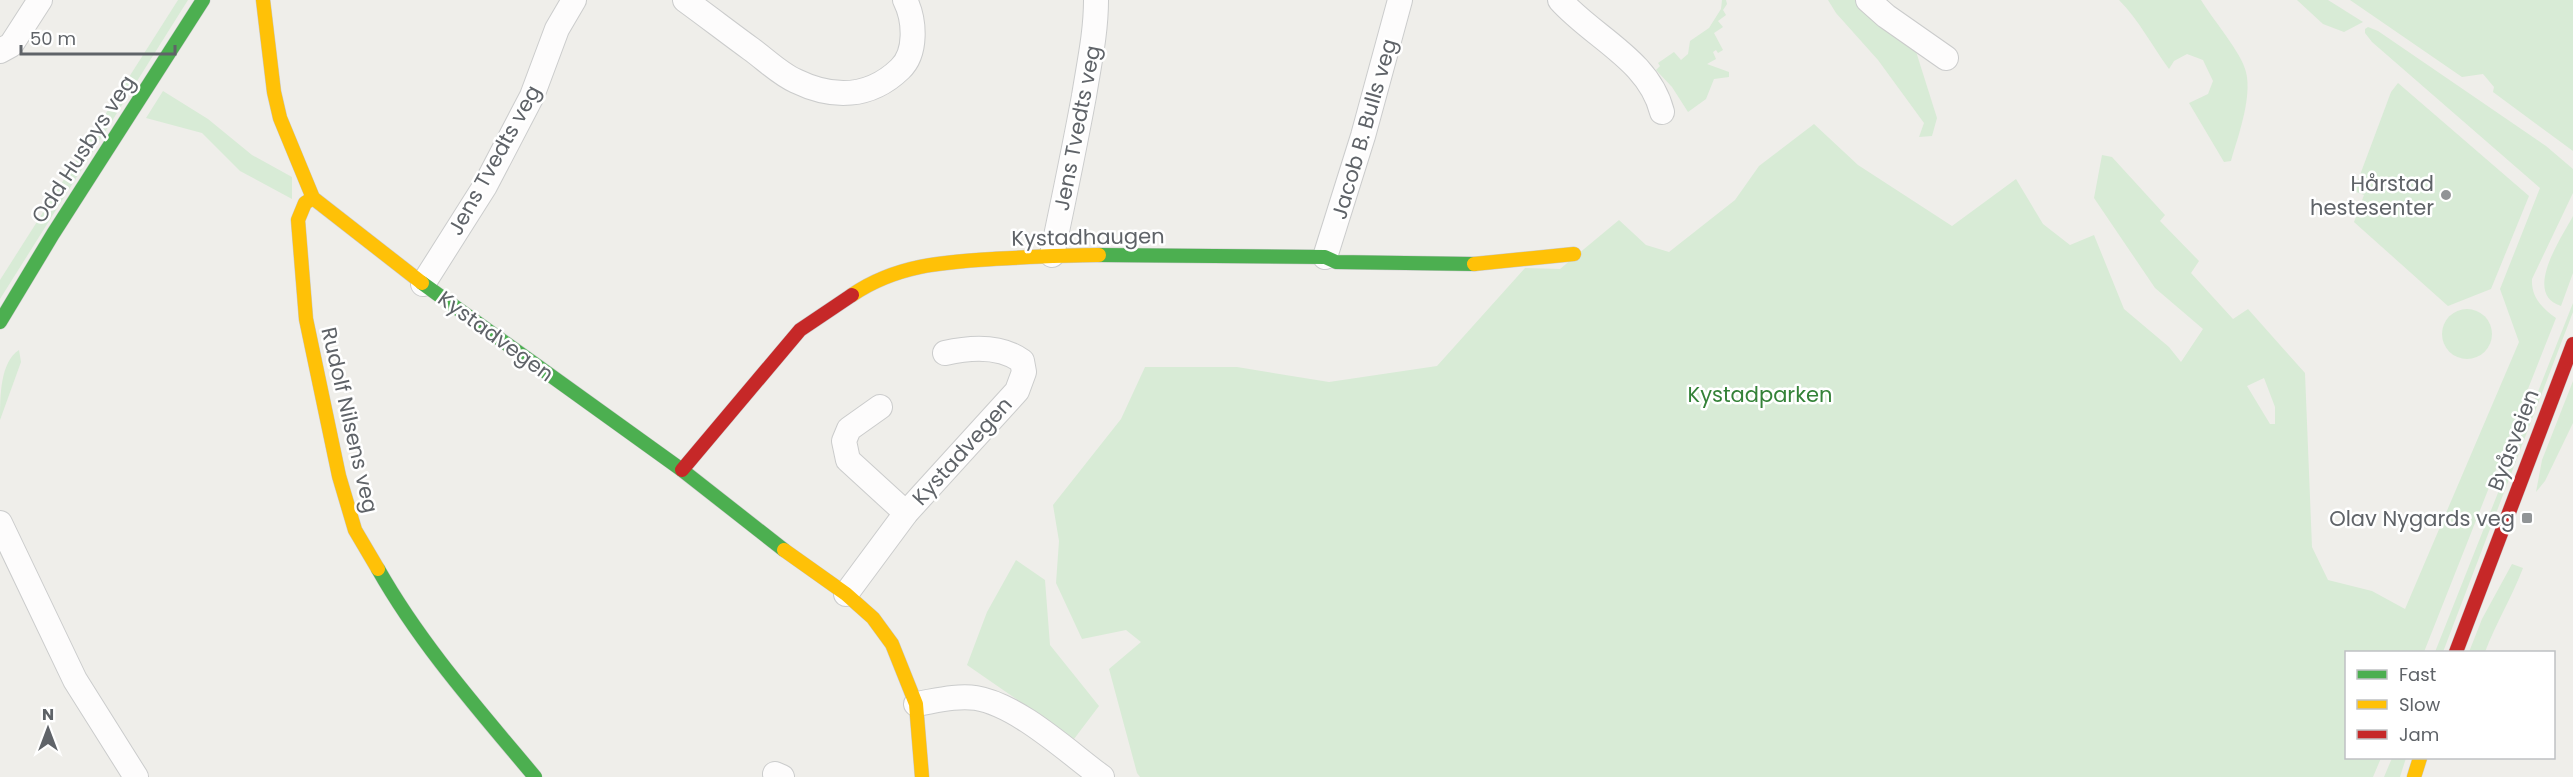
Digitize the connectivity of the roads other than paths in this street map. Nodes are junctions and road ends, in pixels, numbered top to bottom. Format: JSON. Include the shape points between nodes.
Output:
{"nodes":[{"id":1,"x":40,"y":0,"type":"edge"},
{"id":2,"x":203,"y":0,"type":"edge"},
{"id":3,"x":263,"y":0,"type":"edge"},
{"id":4,"x":574,"y":0,"type":"edge"},
{"id":5,"x":685,"y":0,"type":"edge"},
{"id":6,"x":906,"y":0,"type":"edge"},
{"id":7,"x":1096,"y":0,"type":"edge"},
{"id":8,"x":1400,"y":0,"type":"edge"},
{"id":9,"x":1560,"y":0,"type":"edge"},
{"id":10,"x":1868,"y":0,"type":"edge"},
{"id":11,"x":0,"y":51,"type":"edge"},
{"id":12,"x":1946,"y":57,"type":"dead end"},
{"id":13,"x":1662,"y":112,"type":"dead end"},
{"id":14,"x":314,"y":198,"type":"junction"},
{"id":15,"x":1574,"y":254,"type":"dead end"},
{"id":16,"x":1052,"y":255,"type":"junction"},
{"id":17,"x":1325,"y":257,"type":"junction"},
{"id":18,"x":423,"y":284,"type":"junction"},
{"id":19,"x":0,"y":322,"type":"edge"},
{"id":20,"x":2573,"y":344,"type":"edge"},
{"id":21,"x":945,"y":353,"type":"dead end"},
{"id":22,"x":880,"y":407,"type":"dead end"},
{"id":23,"x":682,"y":470,"type":"junction"},
{"id":24,"x":906,"y":513,"type":"junction"},
{"id":25,"x":0,"y":523,"type":"edge"},
{"id":26,"x":846,"y":594,"type":"junction"},
{"id":27,"x":2456,"y":651,"type":"edge"},
{"id":28,"x":916,"y":704,"type":"junction"},
{"id":29,"x":2420,"y":759,"type":"edge"},
{"id":30,"x":136,"y":777,"type":"edge"},
{"id":31,"x":535,"y":777,"type":"edge"},
{"id":32,"x":922,"y":777,"type":"edge"},
{"id":33,"x":1102,"y":777,"type":"edge"},
{"id":34,"x":2414,"y":777,"type":"edge"}],
"edges":[{"from":1,"to":11,"type":"street","via":[[11,45]]},
{"from":2,"to":19,"type":"street","name":"Odd Husbys veg"},
{"from":3,"to":14,"type":"street","name":"Kystadvegen","via":[[278,109]]},
{"from":4,"to":18,"type":"street","name":"Jens Tvedts veg","via":[[557,29],[532,96],[484,186]]},
{"from":5,"to":6,"type":"street","via":[[795,81],[831,93],[849,94],[871,90],[901,68],[911,55],[912,23]]},
{"from":7,"to":16,"type":"street","name":"Jens Tvedts veg","via":[[1090,63]]},
{"from":8,"to":17,"type":"street","name":"Jacob B. Bulls veg"},
{"from":9,"to":13,"type":"street","via":[[1642,71],[1659,99]]},
{"from":10,"to":12,"type":"street"},
{"from":14,"to":18,"type":"street","name":"Kystadvegen"},
{"from":14,"to":31,"type":"street","name":"Rudolf Nilsens veg","via":[[305,203],[298,220],[306,319],[354,531],[400,608],[439,662]]},
{"from":15,"to":17,"type":"street","name":"Kystadhaugen","via":[[1480,264],[1336,262]]},
{"from":16,"to":17,"type":"street","name":"Kystadhaugen"},
{"from":16,"to":23,"type":"street","name":"Kystadhaugen","via":[[932,263],[893,274],[859,290],[800,330]]},
{"from":18,"to":23,"type":"street","name":"Kystadvegen"},
{"from":20,"to":27,"type":"street","name":"Byåsveien"},
{"from":21,"to":24,"type":"street","name":"Kystadvegen","via":[[996,350],[1022,361],[1024,372],[1017,391]]},
{"from":22,"to":24,"type":"street","name":"Kystadvegen","via":[[849,429],[844,441],[848,460]]},
{"from":23,"to":26,"type":"street","name":"Kystadvegen"},
{"from":24,"to":26,"type":"street","name":"Kystadvegen"},
{"from":25,"to":30,"type":"street","via":[[75,680]]},
{"from":26,"to":28,"type":"street","name":"Kystadvegen","via":[[873,618],[892,644]]},
{"from":28,"to":32,"type":"street","name":"Kystadvegen"},
{"from":28,"to":33,"type":"street","via":[[974,698],[996,703],[1017,714]]},
{"from":29,"to":34,"type":"street"}]}
